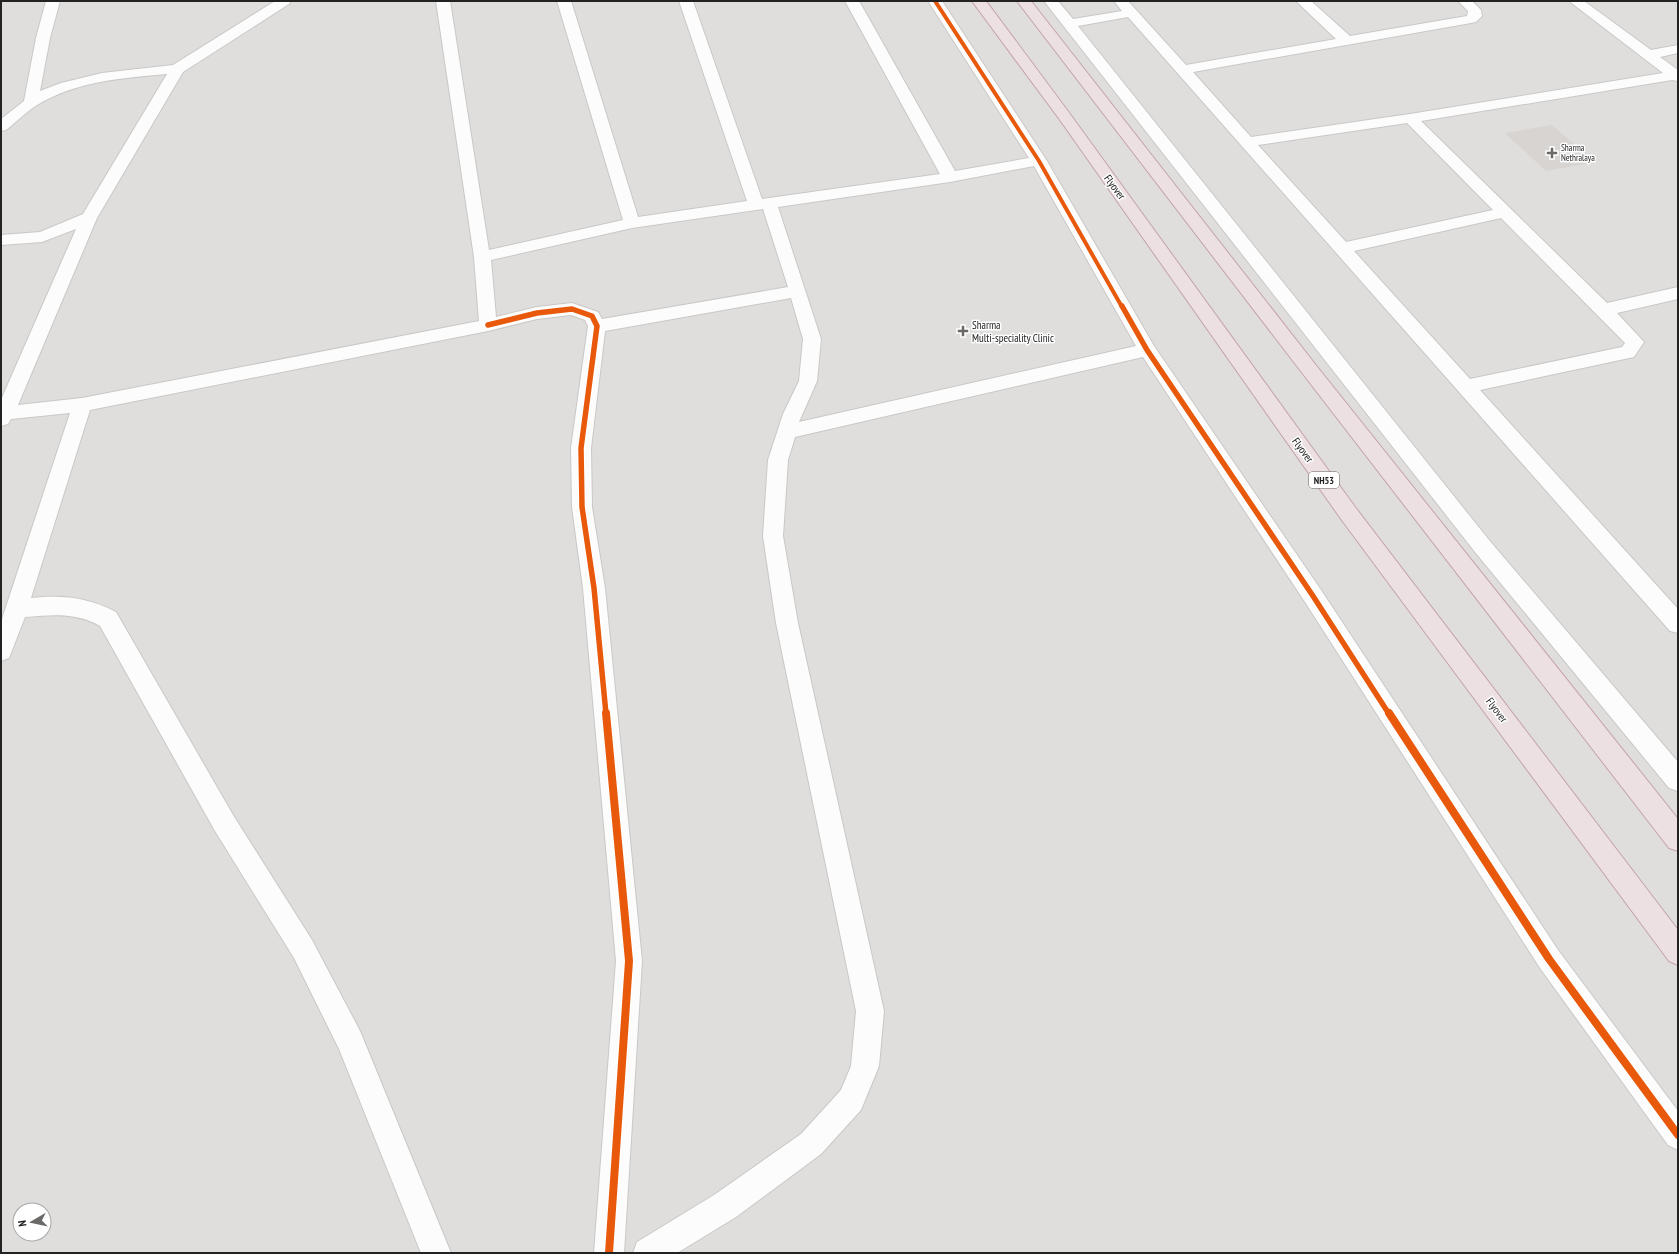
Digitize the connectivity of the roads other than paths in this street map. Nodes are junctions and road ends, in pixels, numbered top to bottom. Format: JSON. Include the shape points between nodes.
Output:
{"nodes":[{"id":1,"x":53,"y":1,"type":"edge"},
{"id":2,"x":284,"y":1,"type":"edge"},
{"id":3,"x":443,"y":1,"type":"edge"},
{"id":4,"x":564,"y":1,"type":"edge"},
{"id":5,"x":686,"y":1,"type":"edge"},
{"id":6,"x":852,"y":1,"type":"edge"},
{"id":7,"x":935,"y":1,"type":"edge"},
{"id":8,"x":979,"y":1,"type":"edge"},
{"id":9,"x":1024,"y":1,"type":"edge"},
{"id":10,"x":1051,"y":1,"type":"edge"},
{"id":11,"x":1303,"y":1,"type":"edge"},
{"id":12,"x":1465,"y":1,"type":"edge"},
{"id":13,"x":1576,"y":1,"type":"edge"},
{"id":14,"x":1126,"y":7,"type":"edge"},
{"id":15,"x":1069,"y":24,"type":"junction"},
{"id":16,"x":1347,"y":42,"type":"junction"},
{"id":17,"x":1678,"y":49,"type":"edge"},
{"id":18,"x":1648,"y":55,"type":"junction"},
{"id":19,"x":177,"y":69,"type":"junction"},
{"id":20,"x":1182,"y":70,"type":"junction"},
{"id":21,"x":1676,"y":76,"type":"edge"},
{"id":22,"x":31,"y":102,"type":"junction"},
{"id":23,"x":1410,"y":118,"type":"junction"},
{"id":24,"x":1,"y":127,"type":"edge"},
{"id":25,"x":1246,"y":142,"type":"junction"},
{"id":26,"x":1039,"y":161,"type":"junction"},
{"id":27,"x":950,"y":177,"type":"junction"},
{"id":28,"x":762,"y":204,"type":"junction"},
{"id":29,"x":1505,"y":212,"type":"junction"},
{"id":30,"x":89,"y":218,"type":"junction"},
{"id":31,"x":632,"y":223,"type":"junction"},
{"id":32,"x":1,"y":240,"type":"edge"},
{"id":33,"x":1342,"y":248,"type":"junction"},
{"id":34,"x":482,"y":256,"type":"junction"},
{"id":35,"x":798,"y":291,"type":"junction"},
{"id":36,"x":1678,"y":293,"type":"edge"},
{"id":37,"x":1604,"y":310,"type":"junction"},
{"id":38,"x":488,"y":325,"type":"junction"},
{"id":39,"x":597,"y":326,"type":"junction"},
{"id":40,"x":1147,"y":350,"type":"junction"},
{"id":41,"x":1465,"y":386,"type":"junction"},
{"id":42,"x":82,"y":405,"type":"junction"},
{"id":43,"x":3,"y":416,"type":"edge"},
{"id":44,"x":787,"y":432,"type":"junction"},
{"id":45,"x":17,"y":608,"type":"junction"},
{"id":46,"x":1678,"y":624,"type":"edge"},
{"id":47,"x":1,"y":651,"type":"edge"},
{"id":48,"x":1678,"y":780,"type":"edge"},
{"id":49,"x":1678,"y":840,"type":"edge"},
{"id":50,"x":1678,"y":952,"type":"edge"},
{"id":51,"x":1678,"y":1135,"type":"edge"},
{"id":52,"x":436,"y":1253,"type":"edge"},
{"id":53,"x":609,"y":1253,"type":"edge"},
{"id":54,"x":648,"y":1253,"type":"edge"}],
"edges":[{"from":1,"to":22,"type":"street"},
{"from":2,"to":19,"type":"street"},
{"from":3,"to":34,"type":"street"},
{"from":4,"to":31,"type":"street"},
{"from":5,"to":28,"type":"street"},
{"from":6,"to":27,"type":"street"},
{"from":7,"to":26,"type":"street"},
{"from":8,"to":50,"type":"highway","name":"Flyover","number":"NH53","via":[[1348,513]]},
{"from":9,"to":49,"type":"highway"},
{"from":10,"to":15,"type":"street"},
{"from":11,"to":16,"type":"street"},
{"from":12,"to":16,"type":"street","via":[[1474,10],[1475,16],[1471,19]]},
{"from":13,"to":18,"type":"street"},
{"from":14,"to":15,"type":"street"},
{"from":14,"to":20,"type":"street"},
{"from":15,"to":48,"type":"street","via":[[1482,546]]},
{"from":16,"to":20,"type":"street"},
{"from":17,"to":18,"type":"street"},
{"from":18,"to":21,"type":"street"},
{"from":19,"to":22,"type":"street","via":[[97,77],[56,89]]},
{"from":19,"to":30,"type":"street"},
{"from":20,"to":25,"type":"street"},
{"from":21,"to":23,"type":"street"},
{"from":22,"to":24,"type":"street"},
{"from":23,"to":25,"type":"street"},
{"from":23,"to":29,"type":"street"},
{"from":25,"to":33,"type":"street"},
{"from":26,"to":27,"type":"street"},
{"from":26,"to":40,"type":"street"},
{"from":27,"to":28,"type":"street"},
{"from":28,"to":31,"type":"street"},
{"from":28,"to":35,"type":"street"},
{"from":29,"to":33,"type":"street"},
{"from":29,"to":37,"type":"street"},
{"from":30,"to":32,"type":"street","via":[[42,236]]},
{"from":30,"to":43,"type":"street"},
{"from":31,"to":34,"type":"street"},
{"from":33,"to":41,"type":"street"},
{"from":34,"to":38,"type":"street"},
{"from":35,"to":39,"type":"street"},
{"from":35,"to":44,"type":"street","via":[[812,339],[808,381],[792,414]]},
{"from":36,"to":37,"type":"street"},
{"from":37,"to":41,"type":"street","via":[[1635,342],[1628,352]]},
{"from":38,"to":39,"type":"street","via":[[537,313],[572,309],[592,316]]},
{"from":38,"to":42,"type":"street"},
{"from":39,"to":53,"type":"street","via":[[581,448],[582,507],[594,588],[629,961]]},
{"from":40,"to":44,"type":"street"},
{"from":40,"to":51,"type":"street","via":[[1317,603],[1549,959]]},
{"from":41,"to":46,"type":"street"},
{"from":42,"to":43,"type":"street"},
{"from":42,"to":45,"type":"street"},
{"from":44,"to":54,"type":"street","via":[[778,460],[773,536],[786,623],[870,1011],[865,1066],[851,1100],[811,1144],[724,1206]]},
{"from":45,"to":47,"type":"street"},
{"from":45,"to":52,"type":"street","via":[[70,605],[95,611],[108,619],[224,824],[307,956],[350,1041]]}]}
